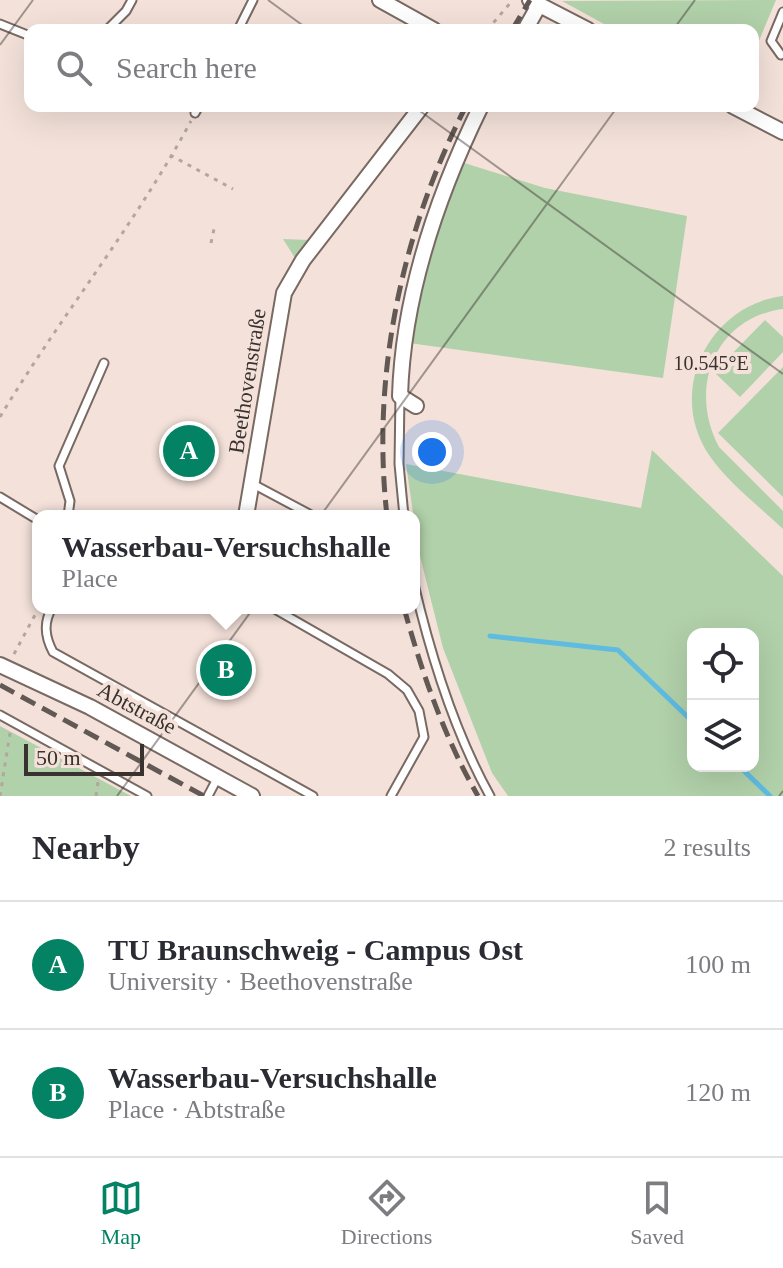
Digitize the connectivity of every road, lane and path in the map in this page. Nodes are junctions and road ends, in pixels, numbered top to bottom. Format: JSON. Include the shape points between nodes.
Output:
{"nodes":[{"id":1,"x":132,"y":0,"type":"edge"},
{"id":2,"x":253,"y":0,"type":"edge"},
{"id":3,"x":380,"y":0,"type":"edge"},
{"id":4,"x":513,"y":0,"type":"edge"},
{"id":5,"x":535,"y":2,"type":"edge"},
{"id":6,"x":783,"y":12,"type":"edge"},
{"id":7,"x":0,"y":24,"type":"edge"},
{"id":8,"x":113,"y":24,"type":"edge"},
{"id":9,"x":241,"y":24,"type":"edge"},
{"id":10,"x":423,"y":24,"type":"edge"},
{"id":11,"x":492,"y":24,"type":"edge"},
{"id":12,"x":527,"y":24,"type":"edge"},
{"id":13,"x":577,"y":24,"type":"edge"},
{"id":14,"x":24,"y":34,"type":"edge"},
{"id":15,"x":781,"y":55,"type":"dead end"},
{"id":16,"x":195,"y":112,"type":"edge"},
{"id":17,"x":417,"y":112,"type":"edge"},
{"id":18,"x":478,"y":112,"type":"edge"},
{"id":19,"x":745,"y":112,"type":"edge"},
{"id":20,"x":783,"y":132,"type":"edge"},
{"id":21,"x":170,"y":155,"type":"junction"},
{"id":22,"x":233,"y":189,"type":"dead end"},
{"id":23,"x":214,"y":229,"type":"dead end"},
{"id":24,"x":211,"y":243,"type":"dead end"},
{"id":25,"x":104,"y":363,"type":"dead end"},
{"id":26,"x":400,"y":393,"type":"junction"},
{"id":27,"x":416,"y":406,"type":"dead end"},
{"id":28,"x":0,"y":417,"type":"edge"},
{"id":29,"x":253,"y":484,"type":"junction"},
{"id":30,"x":0,"y":497,"type":"edge"},
{"id":31,"x":69,"y":510,"type":"edge"},
{"id":32,"x":247,"y":510,"type":"edge"},
{"id":33,"x":302,"y":510,"type":"edge"},
{"id":34,"x":403,"y":510,"type":"edge"},
{"id":35,"x":32,"y":516,"type":"edge"},
{"id":36,"x":420,"y":604,"type":"edge"},
{"id":37,"x":35,"y":614,"type":"edge"},
{"id":38,"x":49,"y":614,"type":"edge"},
{"id":39,"x":283,"y":614,"type":"edge"},
{"id":40,"x":3,"y":666,"type":"edge"},
{"id":41,"x":0,"y":715,"type":"edge"},
{"id":42,"x":11,"y":721,"type":"junction"},
{"id":43,"x":218,"y":777,"type":"junction"},
{"id":44,"x":0,"y":796,"type":"edge"},
{"id":45,"x":147,"y":796,"type":"edge"},
{"id":46,"x":208,"y":796,"type":"edge"},
{"id":47,"x":252,"y":796,"type":"edge"},
{"id":48,"x":313,"y":796,"type":"edge"},
{"id":49,"x":391,"y":796,"type":"edge"},
{"id":50,"x":490,"y":796,"type":"edge"}],
"edges":[{"from":1,"to":8,"type":"lane"},
{"from":2,"to":9,"type":"lane"},
{"from":3,"to":10,"type":"street"},
{"from":4,"to":11,"type":"path"},
{"from":5,"to":12,"type":"street"},
{"from":5,"to":13,"type":"street"},
{"from":6,"to":15,"type":"lane","via":[[771,41]]},
{"from":7,"to":14,"type":"lane"},
{"from":16,"to":21,"type":"path"},
{"from":17,"to":29,"type":"street","name":"Beethovenstraße","via":[[303,260],[284,293]]},
{"from":18,"to":26,"type":"street","via":[[448,179],[423,256]]},
{"from":19,"to":20,"type":"street"},
{"from":21,"to":22,"type":"path"},
{"from":21,"to":28,"type":"path"},
{"from":23,"to":24,"type":"path"},
{"from":25,"to":31,"type":"lane","via":[[59,466]]},
{"from":26,"to":27,"type":"street"},
{"from":26,"to":34,"type":"lane"},
{"from":29,"to":32,"type":"street","name":"Beethovenstraße"},
{"from":29,"to":33,"type":"lane"},
{"from":30,"to":35,"type":"lane"},
{"from":36,"to":50,"type":"lane","via":[[451,710]]},
{"from":37,"to":40,"type":"path"},
{"from":38,"to":48,"type":"lane","via":[[45,637],[53,652]]},
{"from":39,"to":49,"type":"lane","via":[[407,690],[419,711],[424,737]]},
{"from":40,"to":43,"type":"street","name":"Abtstraße"},
{"from":41,"to":42,"type":"lane"},
{"from":42,"to":44,"type":"path"},
{"from":42,"to":45,"type":"lane"},
{"from":43,"to":46,"type":"lane"},
{"from":43,"to":47,"type":"street","name":"Abtstraße"}]}
